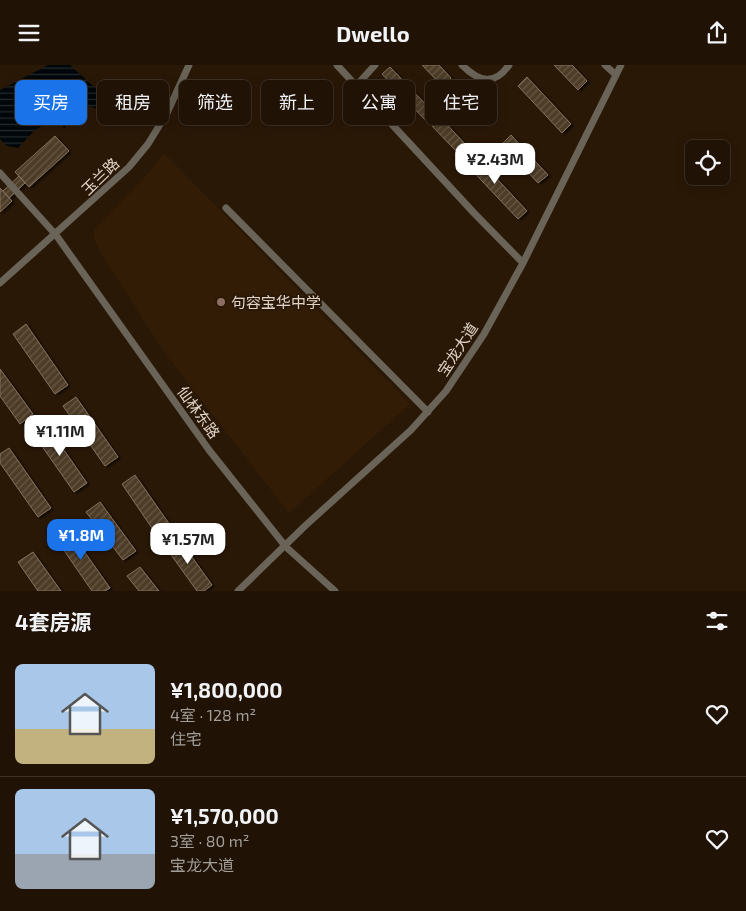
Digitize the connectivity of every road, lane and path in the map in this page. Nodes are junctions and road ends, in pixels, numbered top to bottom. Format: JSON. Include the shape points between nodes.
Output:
{"nodes":[{"id":1,"x":188,"y":65,"type":"edge"},
{"id":2,"x":337,"y":65,"type":"edge"},
{"id":3,"x":375,"y":65,"type":"edge"},
{"id":4,"x":462,"y":65,"type":"edge"},
{"id":5,"x":509,"y":65,"type":"edge"},
{"id":6,"x":605,"y":65,"type":"edge"},
{"id":7,"x":621,"y":65,"type":"edge"},
{"id":8,"x":616,"y":75,"type":"junction"},
{"id":9,"x":351,"y":80,"type":"edge"},
{"id":10,"x":361,"y":80,"type":"edge"},
{"id":11,"x":392,"y":125,"type":"edge"},
{"id":12,"x":0,"y":173,"type":"edge"},
{"id":13,"x":226,"y":208,"type":"dead end"},
{"id":14,"x":56,"y":235,"type":"junction"},
{"id":15,"x":524,"y":263,"type":"junction"},
{"id":16,"x":0,"y":283,"type":"edge"},
{"id":17,"x":428,"y":412,"type":"junction"},
{"id":18,"x":286,"y":547,"type":"junction"},
{"id":19,"x":238,"y":591,"type":"edge"},
{"id":20,"x":335,"y":591,"type":"edge"}],
"edges":[{"from":1,"to":14,"type":"street","name":"玉兰路","via":[[167,113],[148,144],[130,167]]},
{"from":2,"to":9,"type":"street"},
{"from":3,"to":10,"type":"street"},
{"from":4,"to":5,"type":"street","via":[[482,80],[500,75]]},
{"from":6,"to":8,"type":"street"},
{"from":7,"to":8,"type":"street","name":"宝龙大道"},
{"from":8,"to":15,"type":"street","name":"宝龙大道"},
{"from":11,"to":15,"type":"street"},
{"from":12,"to":14,"type":"street","name":"仙林东路"},
{"from":13,"to":17,"type":"street"},
{"from":14,"to":16,"type":"street","name":"玉兰路"},
{"from":14,"to":18,"type":"street","name":"仙林东路","via":[[209,450]]},
{"from":15,"to":17,"type":"street","name":"宝龙大道","via":[[484,334]]},
{"from":17,"to":18,"type":"street","name":"宝龙大道"},
{"from":18,"to":19,"type":"street","name":"宝龙大道"},
{"from":18,"to":20,"type":"street","name":"仙林东路"}]}
